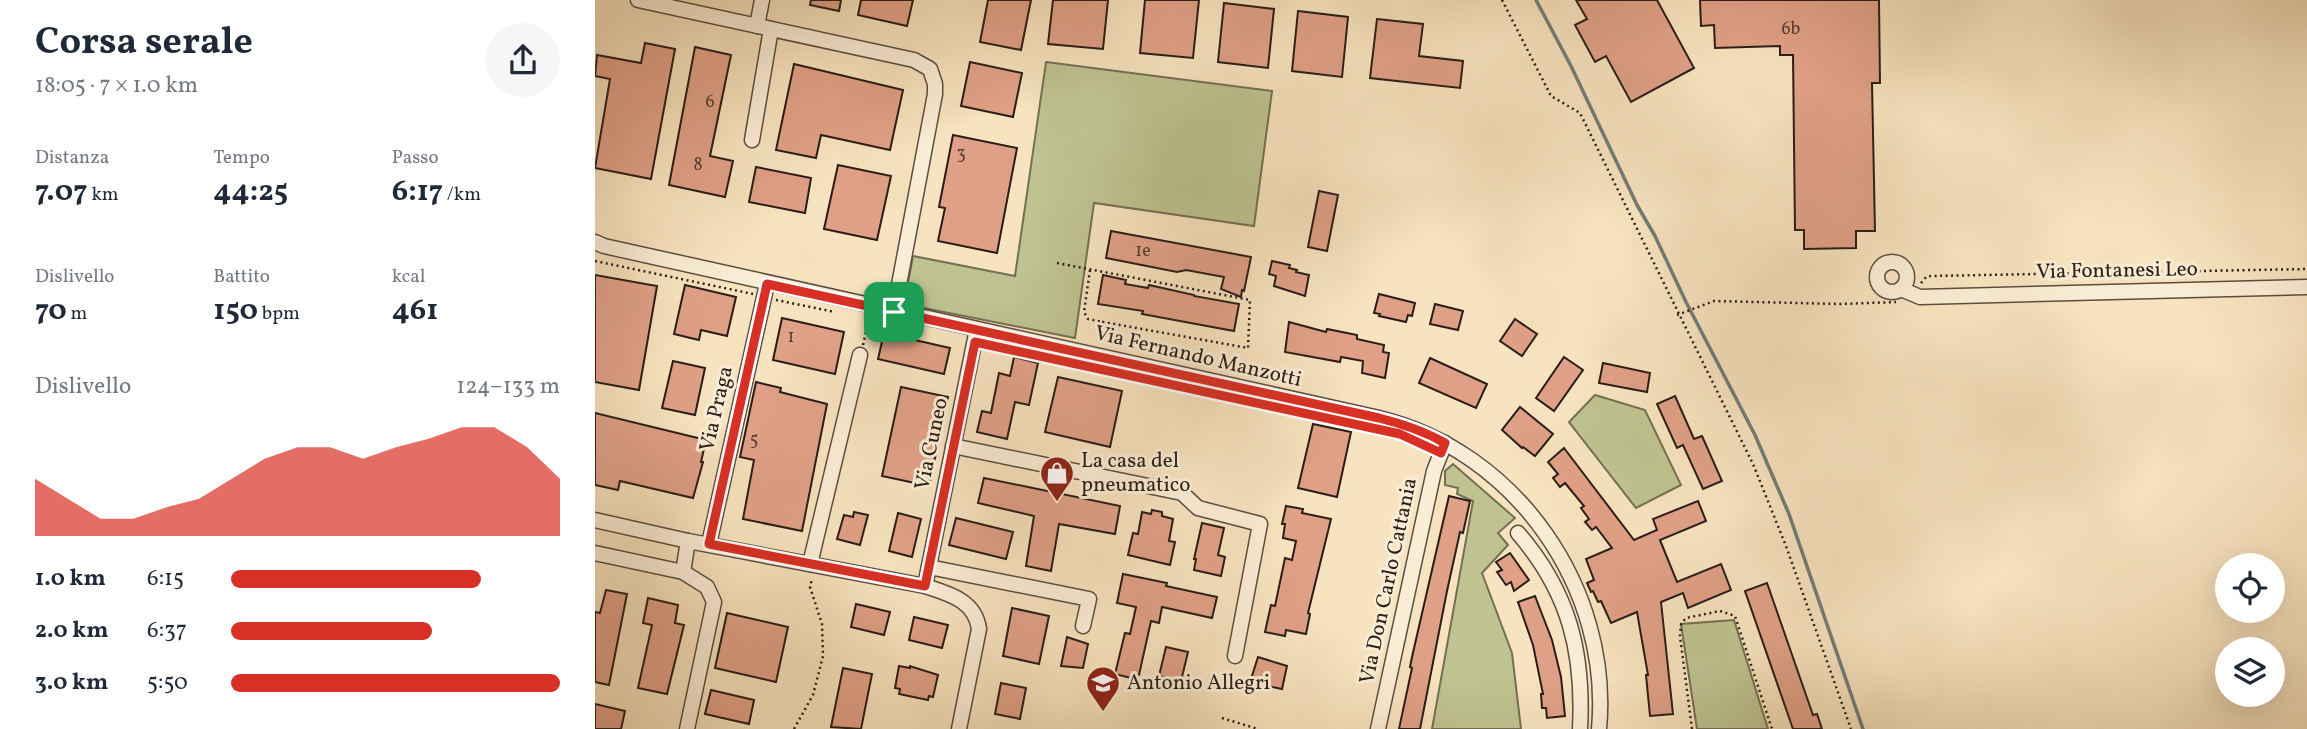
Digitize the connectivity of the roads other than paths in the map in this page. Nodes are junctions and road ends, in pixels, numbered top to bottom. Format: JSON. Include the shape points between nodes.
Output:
{"nodes":[{"id":1,"x":638,"y":0,"type":"edge"},
{"id":2,"x":762,"y":0,"type":"edge"},
{"id":3,"x":764,"y":27,"type":"junction"},
{"id":4,"x":751,"y":141,"type":"dead end"},
{"id":5,"x":598,"y":245,"type":"edge"},
{"id":6,"x":2307,"y":287,"type":"edge"},
{"id":7,"x":1914,"y":289,"type":"road end"},
{"id":8,"x":765,"y":290,"type":"junction"},
{"id":9,"x":894,"y":312,"type":"junction"},
{"id":10,"x":977,"y":329,"type":"junction"},
{"id":11,"x":860,"y":355,"type":"road end"},
{"id":12,"x":1445,"y":443,"type":"junction"},
{"id":13,"x":953,"y":446,"type":"junction"},
{"id":14,"x":595,"y":520,"type":"edge"},
{"id":15,"x":1518,"y":533,"type":"dead end"},
{"id":16,"x":688,"y":541,"type":"junction"},
{"id":17,"x":709,"y":544,"type":"junction"},
{"id":18,"x":595,"y":553,"type":"edge"},
{"id":19,"x":812,"y":565,"type":"junction"},
{"id":20,"x":929,"y":567,"type":"junction"},
{"id":21,"x":683,"y":572,"type":"junction"},
{"id":22,"x":925,"y":586,"type":"junction"},
{"id":23,"x":1083,"y":626,"type":"dead end"},
{"id":24,"x":1235,"y":656,"type":"dead end"},
{"id":25,"x":687,"y":729,"type":"edge"},
{"id":26,"x":959,"y":729,"type":"edge"},
{"id":27,"x":1378,"y":729,"type":"edge"},
{"id":28,"x":1580,"y":729,"type":"edge"},
{"id":29,"x":1599,"y":729,"type":"edge"}],
"edges":[{"from":1,"to":3,"type":"street"},
{"from":2,"to":3,"type":"street"},
{"from":3,"to":4,"type":"street"},
{"from":3,"to":9,"type":"street","via":[[914,60],[930,69],[935,94]]},
{"from":5,"to":8,"type":"street","name":"Via Fernando Manzotti"},
{"from":6,"to":7,"type":"street","name":"Via Fontanesi Leo"},
{"from":8,"to":9,"type":"street","name":"Via Fernando Manzotti"},
{"from":8,"to":17,"type":"street","name":"Via Praga"},
{"from":9,"to":10,"type":"street","name":"Via Fernando Manzotti"},
{"from":10,"to":12,"type":"street","name":"Via Fernando Manzotti","via":[[1405,425]]},
{"from":10,"to":13,"type":"street","name":"Via Cuneo"},
{"from":11,"to":19,"type":"street"},
{"from":12,"to":27,"type":"street","name":"Via Don Carlo Cattania","via":[[1434,471]]},
{"from":12,"to":29,"type":"street","name":"Via Fernando Manzotti","via":[[1515,496],[1562,560],[1584,607],[1596,650]]},
{"from":13,"to":20,"type":"street","name":"Via Cuneo"},
{"from":13,"to":24,"type":"street","via":[[1182,493],[1198,508],[1260,524]]},
{"from":14,"to":16,"type":"street"},
{"from":15,"to":28,"type":"street","via":[[1551,578],[1563,604],[1580,668]]},
{"from":16,"to":17,"type":"street"},
{"from":16,"to":21,"type":"street"},
{"from":17,"to":19,"type":"street"},
{"from":18,"to":21,"type":"street"},
{"from":19,"to":22,"type":"street"},
{"from":20,"to":22,"type":"street","name":"Via Cuneo"},
{"from":20,"to":23,"type":"street","via":[[1089,599]]},
{"from":21,"to":25,"type":"street","via":[[707,587],[714,602]]},
{"from":22,"to":26,"type":"street","via":[[962,600],[978,622],[979,638]]}]}
